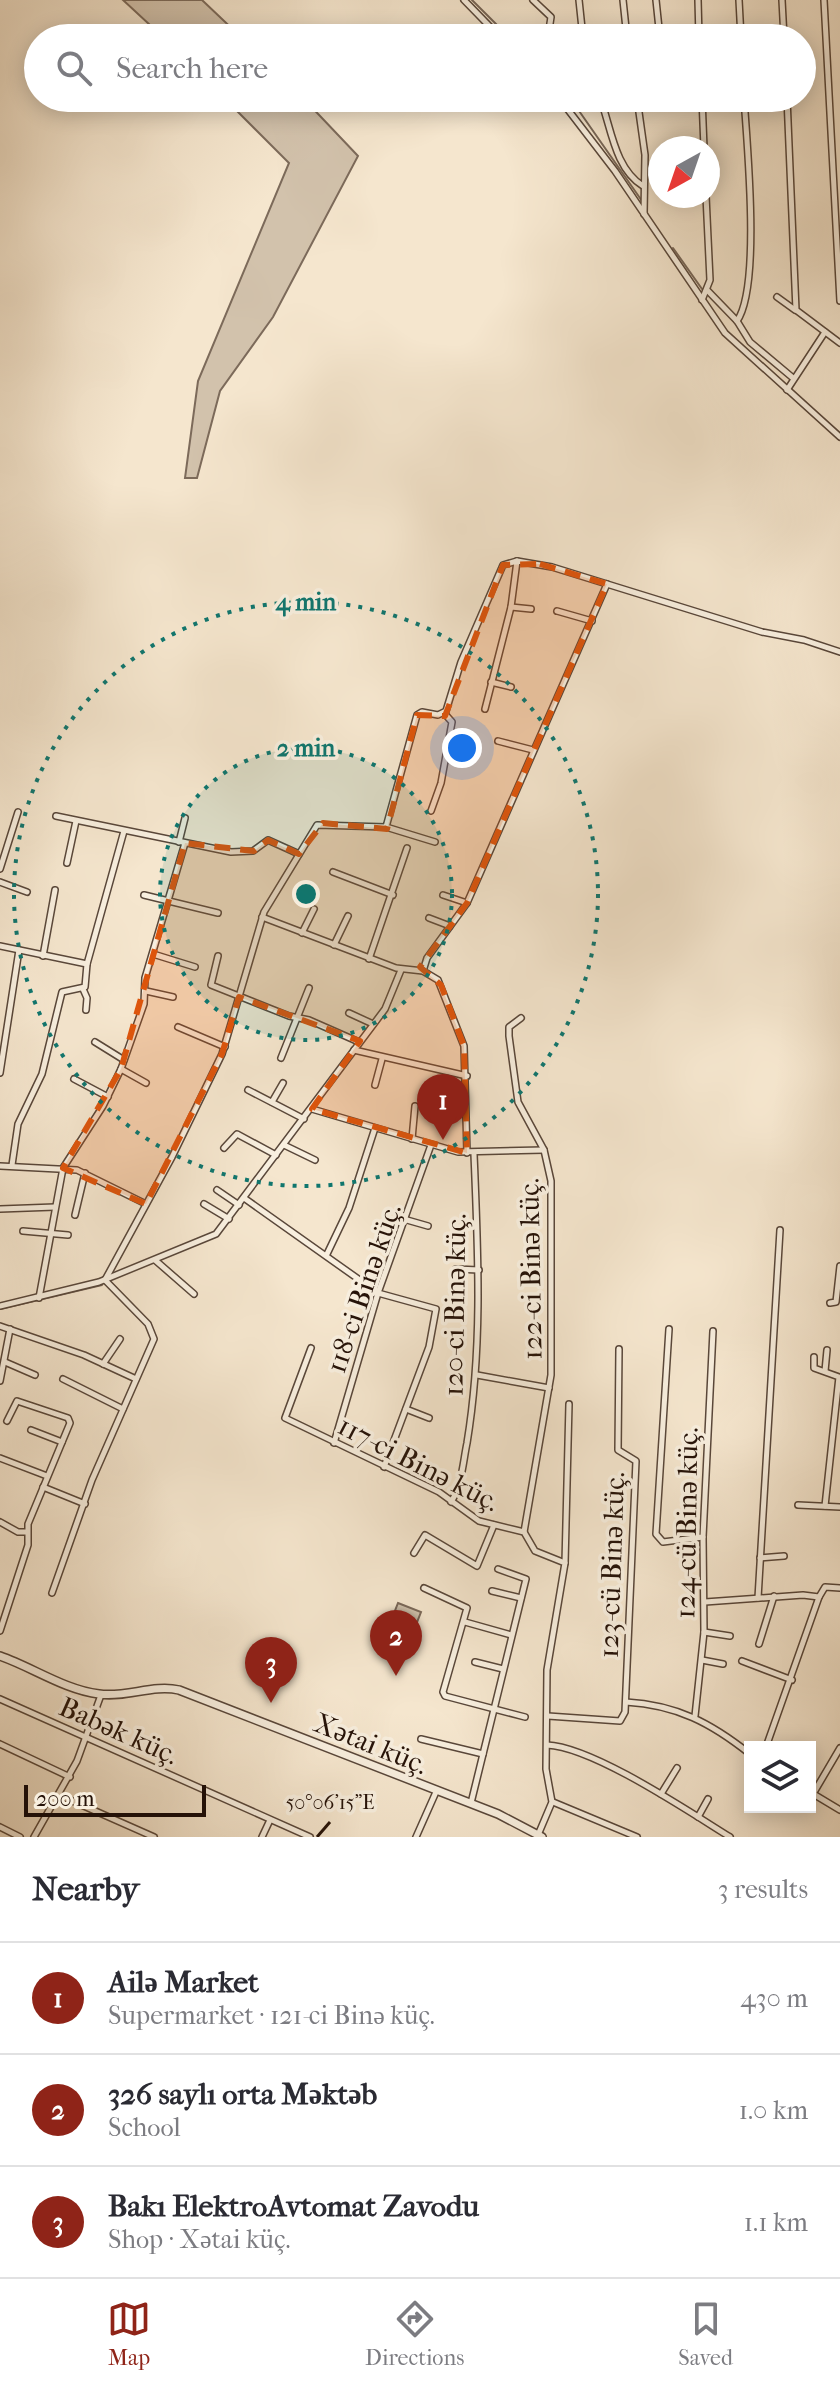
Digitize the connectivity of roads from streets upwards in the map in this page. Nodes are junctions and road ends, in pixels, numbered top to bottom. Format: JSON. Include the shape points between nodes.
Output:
{"nodes":[{"id":1,"x":464,"y":0,"type":"edge"},
{"id":2,"x":533,"y":0,"type":"edge"},
{"id":3,"x":579,"y":0,"type":"edge"},
{"id":4,"x":623,"y":0,"type":"edge"},
{"id":5,"x":656,"y":0,"type":"edge"},
{"id":6,"x":698,"y":0,"type":"edge"},
{"id":7,"x":739,"y":0,"type":"edge"},
{"id":8,"x":782,"y":0,"type":"edge"},
{"id":9,"x":824,"y":0,"type":"edge"},
{"id":10,"x":487,"y":24,"type":"edge"},
{"id":11,"x":550,"y":24,"type":"edge"},
{"id":12,"x":582,"y":24,"type":"edge"},
{"id":13,"x":626,"y":24,"type":"edge"},
{"id":14,"x":659,"y":24,"type":"edge"},
{"id":15,"x":699,"y":24,"type":"edge"},
{"id":16,"x":740,"y":24,"type":"edge"},
{"id":17,"x":783,"y":24,"type":"edge"},
{"id":18,"x":569,"y":112,"type":"edge"},
{"id":19,"x":605,"y":112,"type":"edge"},
{"id":20,"x":639,"y":112,"type":"edge"},
{"id":21,"x":703,"y":112,"type":"edge"},
{"id":22,"x":744,"y":112,"type":"edge"},
{"id":23,"x":788,"y":112,"type":"edge"},
{"id":24,"x":704,"y":136,"type":"edge"},
{"id":25,"x":644,"y":186,"type":"junction"},
{"id":26,"x":706,"y":208,"type":"edge"},
{"id":27,"x":644,"y":214,"type":"junction"},
{"id":28,"x":708,"y":291,"type":"junction"},
{"id":29,"x":777,"y":297,"type":"dead end"},
{"id":30,"x":702,"y":300,"type":"junction"},
{"id":31,"x":840,"y":301,"type":"edge"},
{"id":32,"x":796,"y":310,"type":"junction"},
{"id":33,"x":737,"y":321,"type":"junction"},
{"id":34,"x":825,"y":332,"type":"junction"},
{"id":35,"x":840,"y":333,"type":"edge"},
{"id":36,"x":839,"y":342,"type":"edge"},
{"id":37,"x":793,"y":378,"type":"junction"},
{"id":38,"x":787,"y":390,"type":"junction"},
{"id":39,"x":840,"y":437,"type":"edge"},
{"id":40,"x":517,"y":561,"type":"junction"},
{"id":41,"x":607,"y":584,"type":"junction"},
{"id":42,"x":511,"y":607,"type":"junction"},
{"id":43,"x":531,"y":609,"type":"dead end"},
{"id":44,"x":557,"y":611,"type":"dead end"},
{"id":45,"x":592,"y":621,"type":"junction"},
{"id":46,"x":840,"y":652,"type":"edge"},
{"id":47,"x":491,"y":682,"type":"junction"},
{"id":48,"x":511,"y":687,"type":"dead end"},
{"id":49,"x":485,"y":709,"type":"dead end"},
{"id":50,"x":444,"y":713,"type":"junction"},
{"id":51,"x":498,"y":741,"type":"dead end"},
{"id":52,"x":533,"y":750,"type":"junction"},
{"id":53,"x":431,"y":811,"type":"dead end"},
{"id":54,"x":18,"y":812,"type":"dead end"},
{"id":55,"x":56,"y":816,"type":"dead end"},
{"id":56,"x":185,"y":818,"type":"dead end"},
{"id":57,"x":76,"y":821,"type":"junction"},
{"id":58,"x":386,"y":827,"type":"junction"},
{"id":59,"x":124,"y":831,"type":"junction"},
{"id":60,"x":435,"y":842,"type":"dead end"},
{"id":61,"x":182,"y":843,"type":"junction"},
{"id":62,"x":407,"y":848,"type":"dead end"},
{"id":63,"x":299,"y":854,"type":"junction"},
{"id":64,"x":67,"y":863,"type":"dead end"},
{"id":65,"x":0,"y":869,"type":"edge"},
{"id":66,"x":333,"y":872,"type":"dead end"},
{"id":67,"x":0,"y":882,"type":"edge"},
{"id":68,"x":55,"y":890,"type":"dead end"},
{"id":69,"x":27,"y":892,"type":"dead end"},
{"id":70,"x":144,"y":895,"type":"dead end"},
{"id":71,"x":393,"y":895,"type":"junction"},
{"id":72,"x":443,"y":895,"type":"dead end"},
{"id":73,"x":169,"y":901,"type":"junction"},
{"id":74,"x":467,"y":903,"type":"junction"},
{"id":75,"x":314,"y":909,"type":"dead end"},
{"id":76,"x":218,"y":913,"type":"dead end"},
{"id":77,"x":348,"y":916,"type":"dead end"},
{"id":78,"x":262,"y":917,"type":"junction"},
{"id":79,"x":429,"y":918,"type":"dead end"},
{"id":80,"x":450,"y":926,"type":"junction"},
{"id":81,"x":302,"y":933,"type":"junction"},
{"id":82,"x":334,"y":945,"type":"junction"},
{"id":83,"x":0,"y":946,"type":"edge"},
{"id":84,"x":19,"y":950,"type":"junction"},
{"id":85,"x":153,"y":954,"type":"junction"},
{"id":86,"x":43,"y":956,"type":"junction"},
{"id":87,"x":218,"y":956,"type":"dead end"},
{"id":88,"x":369,"y":959,"type":"junction"},
{"id":89,"x":87,"y":964,"type":"junction"},
{"id":90,"x":195,"y":967,"type":"dead end"},
{"id":91,"x":401,"y":970,"type":"junction"},
{"id":92,"x":423,"y":971,"type":"junction"},
{"id":93,"x":309,"y":988,"type":"dead end"},
{"id":94,"x":83,"y":989,"type":"junction"},
{"id":95,"x":146,"y":991,"type":"junction"},
{"id":96,"x":173,"y":997,"type":"dead end"},
{"id":97,"x":239,"y":997,"type":"junction"},
{"id":98,"x":86,"y":1010,"type":"dead end"},
{"id":99,"x":349,"y":1013,"type":"dead end"},
{"id":100,"x":298,"y":1017,"type":"junction"},
{"id":101,"x":521,"y":1018,"type":"dead end"},
{"id":102,"x":373,"y":1024,"type":"junction"},
{"id":103,"x":178,"y":1027,"type":"dead end"},
{"id":104,"x":95,"y":1042,"type":"dead end"},
{"id":105,"x":359,"y":1042,"type":"junction"},
{"id":106,"x":225,"y":1047,"type":"junction"},
{"id":107,"x":354,"y":1050,"type":"junction"},
{"id":108,"x":281,"y":1058,"type":"dead end"},
{"id":109,"x":382,"y":1059,"type":"junction"},
{"id":110,"x":1,"y":1060,"type":"edge"},
{"id":111,"x":124,"y":1060,"type":"junction"},
{"id":112,"x":121,"y":1069,"type":"junction"},
{"id":113,"x":0,"y":1073,"type":"edge"},
{"id":114,"x":467,"y":1076,"type":"junction"},
{"id":115,"x":74,"y":1079,"type":"dead end"},
{"id":116,"x":146,"y":1083,"type":"dead end"},
{"id":117,"x":283,"y":1083,"type":"dead end"},
{"id":118,"x":375,"y":1085,"type":"dead end"},
{"id":119,"x":248,"y":1090,"type":"dead end"},
{"id":120,"x":108,"y":1097,"type":"junction"},
{"id":121,"x":272,"y":1102,"type":"junction"},
{"id":122,"x":415,"y":1106,"type":"dead end"},
{"id":123,"x":312,"y":1109,"type":"junction"},
{"id":124,"x":304,"y":1119,"type":"junction"},
{"id":125,"x":375,"y":1128,"type":"junction"},
{"id":126,"x":412,"y":1139,"type":"junction"},
{"id":127,"x":284,"y":1145,"type":"junction"},
{"id":128,"x":431,"y":1145,"type":"junction"},
{"id":129,"x":224,"y":1148,"type":"dead end"},
{"id":130,"x":544,"y":1150,"type":"junction"},
{"id":131,"x":470,"y":1153,"type":"junction"},
{"id":132,"x":276,"y":1155,"type":"junction"},
{"id":133,"x":315,"y":1160,"type":"dead end"},
{"id":134,"x":12,"y":1165,"type":"junction"},
{"id":135,"x":0,"y":1166,"type":"edge"},
{"id":136,"x":63,"y":1168,"type":"junction"},
{"id":137,"x":85,"y":1173,"type":"junction"},
{"id":138,"x":217,"y":1190,"type":"dead end"},
{"id":139,"x":244,"y":1198,"type":"junction"},
{"id":140,"x":146,"y":1204,"type":"junction"},
{"id":141,"x":204,"y":1204,"type":"dead end"},
{"id":142,"x":239,"y":1205,"type":"junction"},
{"id":143,"x":55,"y":1207,"type":"junction"},
{"id":144,"x":0,"y":1209,"type":"edge"},
{"id":145,"x":75,"y":1215,"type":"dead end"},
{"id":146,"x":229,"y":1219,"type":"junction"},
{"id":147,"x":407,"y":1220,"type":"junction"},
{"id":148,"x":428,"y":1226,"type":"dead end"},
{"id":149,"x":780,"y":1230,"type":"dead end"},
{"id":150,"x":23,"y":1231,"type":"dead end"},
{"id":151,"x":50,"y":1233,"type":"junction"},
{"id":152,"x":68,"y":1235,"type":"dead end"},
{"id":153,"x":327,"y":1254,"type":"junction"},
{"id":154,"x":155,"y":1260,"type":"junction"},
{"id":155,"x":840,"y":1266,"type":"edge"},
{"id":156,"x":456,"y":1269,"type":"dead end"},
{"id":157,"x":479,"y":1270,"type":"junction"},
{"id":158,"x":105,"y":1280,"type":"junction"},
{"id":159,"x":378,"y":1293,"type":"junction"},
{"id":160,"x":194,"y":1294,"type":"dead end"},
{"id":161,"x":39,"y":1298,"type":"junction"},
{"id":162,"x":830,"y":1303,"type":"dead end"},
{"id":163,"x":0,"y":1306,"type":"edge"},
{"id":164,"x":0,"y":1326,"type":"edge"},
{"id":165,"x":10,"y":1329,"type":"junction"},
{"id":166,"x":669,"y":1329,"type":"dead end"},
{"id":167,"x":713,"y":1331,"type":"dead end"},
{"id":168,"x":120,"y":1339,"type":"dead end"},
{"id":169,"x":311,"y":1348,"type":"dead end"},
{"id":170,"x":619,"y":1349,"type":"dead end"},
{"id":171,"x":827,"y":1350,"type":"dead end"},
{"id":172,"x":814,"y":1357,"type":"dead end"},
{"id":173,"x":5,"y":1362,"type":"junction"},
{"id":174,"x":103,"y":1364,"type":"junction"},
{"id":175,"x":825,"y":1371,"type":"junction"},
{"id":176,"x":35,"y":1375,"type":"dead end"},
{"id":177,"x":477,"y":1375,"type":"junction"},
{"id":178,"x":63,"y":1379,"type":"dead end"},
{"id":179,"x":136,"y":1379,"type":"junction"},
{"id":180,"x":0,"y":1381,"type":"edge"},
{"id":181,"x":549,"y":1388,"type":"junction"},
{"id":182,"x":839,"y":1393,"type":"edge"},
{"id":183,"x":569,"y":1404,"type":"dead end"},
{"id":184,"x":123,"y":1409,"type":"junction"},
{"id":185,"x":406,"y":1409,"type":"junction"},
{"id":186,"x":429,"y":1418,"type":"dead end"},
{"id":187,"x":7,"y":1421,"type":"dead end"},
{"id":188,"x":31,"y":1430,"type":"dead end"},
{"id":189,"x":62,"y":1442,"type":"junction"},
{"id":190,"x":334,"y":1443,"type":"junction"},
{"id":191,"x":0,"y":1458,"type":"edge"},
{"id":192,"x":384,"y":1467,"type":"junction"},
{"id":193,"x":47,"y":1476,"type":"junction"},
{"id":194,"x":43,"y":1487,"type":"junction"},
{"id":195,"x":451,"y":1502,"type":"junction"},
{"id":196,"x":85,"y":1504,"type":"junction"},
{"id":197,"x":798,"y":1505,"type":"dead end"},
{"id":198,"x":825,"y":1506,"type":"junction"},
{"id":199,"x":840,"y":1507,"type":"edge"},
{"id":200,"x":0,"y":1522,"type":"edge"},
{"id":201,"x":494,"y":1525,"type":"junction"},
{"id":202,"x":27,"y":1532,"type":"junction"},
{"id":203,"x":524,"y":1532,"type":"junction"},
{"id":204,"x":703,"y":1537,"type":"junction"},
{"id":205,"x":414,"y":1553,"type":"dead end"},
{"id":206,"x":784,"y":1556,"type":"dead end"},
{"id":207,"x":760,"y":1558,"type":"junction"},
{"id":208,"x":565,"y":1563,"type":"junction"},
{"id":209,"x":498,"y":1569,"type":"dead end"},
{"id":210,"x":424,"y":1588,"type":"dead end"},
{"id":211,"x":840,"y":1588,"type":"edge"},
{"id":212,"x":492,"y":1591,"type":"dead end"},
{"id":213,"x":52,"y":1593,"type":"dead end"},
{"id":214,"x":774,"y":1596,"type":"junction"},
{"id":215,"x":819,"y":1597,"type":"junction"},
{"id":216,"x":521,"y":1598,"type":"junction"},
{"id":217,"x":758,"y":1598,"type":"junction"},
{"id":218,"x":705,"y":1602,"type":"junction"},
{"id":219,"x":465,"y":1622,"type":"junction"},
{"id":220,"x":0,"y":1631,"type":"edge"},
{"id":221,"x":704,"y":1632,"type":"junction"},
{"id":222,"x":511,"y":1635,"type":"junction"},
{"id":223,"x":730,"y":1636,"type":"dead end"},
{"id":224,"x":759,"y":1644,"type":"dead end"},
{"id":225,"x":0,"y":1656,"type":"edge"},
{"id":226,"x":702,"y":1660,"type":"junction"},
{"id":227,"x":742,"y":1661,"type":"dead end"},
{"id":228,"x":475,"y":1662,"type":"dead end"},
{"id":229,"x":723,"y":1664,"type":"dead end"},
{"id":230,"x":503,"y":1669,"type":"junction"},
{"id":231,"x":792,"y":1680,"type":"junction"},
{"id":232,"x":101,"y":1695,"type":"junction"},
{"id":233,"x":0,"y":1699,"type":"edge"},
{"id":234,"x":626,"y":1702,"type":"junction"},
{"id":235,"x":493,"y":1709,"type":"junction"},
{"id":236,"x":548,"y":1716,"type":"junction"},
{"id":237,"x":695,"y":1716,"type":"junction"},
{"id":238,"x":525,"y":1717,"type":"dead end"},
{"id":239,"x":87,"y":1737,"type":"junction"},
{"id":240,"x":421,"y":1739,"type":"dead end"},
{"id":241,"x":768,"y":1741,"type":"edge"},
{"id":242,"x":0,"y":1744,"type":"edge"},
{"id":243,"x":547,"y":1745,"type":"junction"},
{"id":244,"x":840,"y":1748,"type":"edge"},
{"id":245,"x":744,"y":1750,"type":"edge"},
{"id":246,"x":483,"y":1754,"type":"junction"},
{"id":247,"x":677,"y":1768,"type":"dead end"},
{"id":248,"x":70,"y":1777,"type":"junction"},
{"id":249,"x":816,"y":1787,"type":"edge"},
{"id":250,"x":436,"y":1792,"type":"junction"},
{"id":251,"x":661,"y":1794,"type":"junction"},
{"id":252,"x":59,"y":1795,"type":"junction"},
{"id":253,"x":816,"y":1795,"type":"edge"},
{"id":254,"x":708,"y":1799,"type":"dead end"},
{"id":255,"x":552,"y":1802,"type":"junction"},
{"id":256,"x":471,"y":1804,"type":"junction"},
{"id":257,"x":840,"y":1810,"type":"edge"},
{"id":258,"x":698,"y":1817,"type":"junction"},
{"id":259,"x":270,"y":1820,"type":"junction"},
{"id":260,"x":0,"y":1827,"type":"edge"},
{"id":261,"x":540,"y":1836,"type":"edge"},
{"id":262,"x":20,"y":1837,"type":"edge"},
{"id":263,"x":34,"y":1837,"type":"edge"},
{"id":264,"x":154,"y":1837,"type":"edge"},
{"id":265,"x":262,"y":1837,"type":"edge"},
{"id":266,"x":310,"y":1837,"type":"edge"},
{"id":267,"x":416,"y":1837,"type":"edge"},
{"id":268,"x":637,"y":1837,"type":"edge"},
{"id":269,"x":730,"y":1837,"type":"edge"}],
"edges":[{"from":1,"to":10,"type":"street"},
{"from":2,"to":11,"type":"street","via":[[551,17]]},
{"from":3,"to":12,"type":"street"},
{"from":4,"to":13,"type":"street"},
{"from":5,"to":14,"type":"street"},
{"from":6,"to":15,"type":"street"},
{"from":7,"to":16,"type":"street"},
{"from":8,"to":17,"type":"street"},
{"from":9,"to":31,"type":"street"},
{"from":18,"to":27,"type":"street"},
{"from":19,"to":25,"type":"street","via":[[618,152]]},
{"from":20,"to":25,"type":"street"},
{"from":21,"to":24,"type":"street"},
{"from":22,"to":33,"type":"street","via":[[749,276]]},
{"from":23,"to":32,"type":"street"},
{"from":25,"to":27,"type":"street"},
{"from":26,"to":28,"type":"street"},
{"from":27,"to":30,"type":"street"},
{"from":28,"to":30,"type":"street"},
{"from":28,"to":33,"type":"street"},
{"from":29,"to":32,"type":"street"},
{"from":30,"to":38,"type":"street","via":[[732,341]]},
{"from":32,"to":34,"type":"street"},
{"from":33,"to":37,"type":"street","via":[[755,347]]},
{"from":34,"to":36,"type":"street"},
{"from":34,"to":37,"type":"street"},
{"from":35,"to":36,"type":"street"},
{"from":37,"to":38,"type":"street"},
{"from":38,"to":39,"type":"street"},
{"from":40,"to":41,"type":"street"},
{"from":40,"to":42,"type":"street"},
{"from":40,"to":50,"type":"street","via":[[499,571]]},
{"from":41,"to":45,"type":"street"},
{"from":41,"to":46,"type":"street"},
{"from":42,"to":43,"type":"street"},
{"from":42,"to":47,"type":"street"},
{"from":44,"to":45,"type":"street"},
{"from":45,"to":52,"type":"street"},
{"from":47,"to":48,"type":"street"},
{"from":47,"to":49,"type":"street"},
{"from":50,"to":53,"type":"street","via":[[452,722],[452,736]]},
{"from":50,"to":58,"type":"street","via":[[417,715]]},
{"from":51,"to":52,"type":"street"},
{"from":52,"to":74,"type":"street"},
{"from":54,"to":65,"type":"street"},
{"from":55,"to":57,"type":"street"},
{"from":56,"to":61,"type":"street"},
{"from":57,"to":59,"type":"street"},
{"from":57,"to":64,"type":"street"},
{"from":58,"to":60,"type":"street"},
{"from":58,"to":63,"type":"street","via":[[320,824]]},
{"from":59,"to":61,"type":"street"},
{"from":59,"to":89,"type":"street"},
{"from":61,"to":63,"type":"street","via":[[249,851],[268,840]]},
{"from":61,"to":73,"type":"street"},
{"from":62,"to":71,"type":"street"},
{"from":63,"to":78,"type":"street"},
{"from":66,"to":71,"type":"street"},
{"from":67,"to":69,"type":"street"},
{"from":68,"to":86,"type":"street"},
{"from":70,"to":73,"type":"street"},
{"from":71,"to":88,"type":"street"},
{"from":72,"to":74,"type":"street"},
{"from":73,"to":76,"type":"street"},
{"from":73,"to":85,"type":"street"},
{"from":74,"to":80,"type":"street"},
{"from":75,"to":81,"type":"street"},
{"from":77,"to":82,"type":"street"},
{"from":78,"to":81,"type":"street"},
{"from":78,"to":97,"type":"street"},
{"from":79,"to":80,"type":"street"},
{"from":80,"to":92,"type":"street"},
{"from":81,"to":82,"type":"street"},
{"from":82,"to":88,"type":"street"},
{"from":83,"to":84,"type":"street"},
{"from":84,"to":86,"type":"street"},
{"from":84,"to":110,"type":"street"},
{"from":85,"to":90,"type":"street"},
{"from":85,"to":95,"type":"street"},
{"from":86,"to":89,"type":"street"},
{"from":87,"to":97,"type":"street","via":[[210,984]]},
{"from":88,"to":91,"type":"street"},
{"from":89,"to":94,"type":"street"},
{"from":91,"to":92,"type":"street"},
{"from":91,"to":102,"type":"street","via":[[389,1003]]},
{"from":92,"to":114,"type":"street","name":"120-ci Binə küç.","via":[[441,985],[461,1037]]},
{"from":93,"to":100,"type":"street"},
{"from":94,"to":98,"type":"street"},
{"from":94,"to":134,"type":"street","via":[[62,992],[42,1074],[18,1124]]},
{"from":95,"to":96,"type":"street"},
{"from":95,"to":111,"type":"street"},
{"from":97,"to":100,"type":"street"},
{"from":97,"to":106,"type":"street"},
{"from":99,"to":102,"type":"street"},
{"from":100,"to":105,"type":"street"},
{"from":100,"to":108,"type":"street"},
{"from":101,"to":130,"type":"street","name":"122-ci Binə küç.","via":[[508,1031],[517,1097]]},
{"from":102,"to":105,"type":"street"},
{"from":103,"to":106,"type":"street"},
{"from":104,"to":111,"type":"street"},
{"from":105,"to":107,"type":"street"},
{"from":106,"to":140,"type":"street"},
{"from":107,"to":109,"type":"street"},
{"from":107,"to":123,"type":"street"},
{"from":109,"to":114,"type":"street"},
{"from":109,"to":118,"type":"street"},
{"from":110,"to":113,"type":"street"},
{"from":111,"to":112,"type":"street"},
{"from":112,"to":116,"type":"street"},
{"from":112,"to":120,"type":"street"},
{"from":114,"to":131,"type":"street","name":"120-ci Binə küç."},
{"from":115,"to":120,"type":"street"},
{"from":117,"to":121,"type":"street"},
{"from":119,"to":121,"type":"street"},
{"from":120,"to":136,"type":"street"},
{"from":121,"to":124,"type":"street"},
{"from":122,"to":126,"type":"street"},
{"from":123,"to":124,"type":"street"},
{"from":123,"to":125,"type":"street"},
{"from":124,"to":127,"type":"street"},
{"from":125,"to":126,"type":"street"},
{"from":125,"to":153,"type":"street","via":[[349,1208]]},
{"from":126,"to":128,"type":"street"},
{"from":127,"to":132,"type":"street"},
{"from":127,"to":133,"type":"street"},
{"from":128,"to":131,"type":"street"},
{"from":128,"to":147,"type":"street","name":"118-ci Binə küç."},
{"from":129,"to":132,"type":"street","via":[[237,1134]]},
{"from":130,"to":131,"type":"street"},
{"from":130,"to":181,"type":"street","name":"122-ci Binə küç.","via":[[552,1195]]},
{"from":131,"to":157,"type":"street","name":"120-ci Binə küç."},
{"from":132,"to":139,"type":"street"},
{"from":134,"to":135,"type":"street"},
{"from":134,"to":136,"type":"street"},
{"from":136,"to":137,"type":"street"},
{"from":136,"to":143,"type":"street"},
{"from":137,"to":140,"type":"street"},
{"from":137,"to":145,"type":"street"},
{"from":138,"to":142,"type":"street"},
{"from":139,"to":142,"type":"street"},
{"from":139,"to":153,"type":"street"},
{"from":140,"to":158,"type":"street"},
{"from":141,"to":146,"type":"street"},
{"from":142,"to":146,"type":"street"},
{"from":143,"to":144,"type":"street"},
{"from":143,"to":151,"type":"street"},
{"from":146,"to":154,"type":"street","via":[[216,1234]]},
{"from":147,"to":148,"type":"street"},
{"from":147,"to":159,"type":"street","name":"118-ci Binə küç."},
{"from":149,"to":207,"type":"street"},
{"from":150,"to":151,"type":"street"},
{"from":151,"to":152,"type":"street"},
{"from":151,"to":161,"type":"street"},
{"from":153,"to":159,"type":"street"},
{"from":154,"to":158,"type":"street"},
{"from":154,"to":160,"type":"street"},
{"from":155,"to":162,"type":"street","via":[[836,1302]]},
{"from":156,"to":157,"type":"street"},
{"from":157,"to":177,"type":"street","name":"120-ci Binə küç."},
{"from":158,"to":161,"type":"street"},
{"from":158,"to":179,"type":"street","via":[[153,1329]]},
{"from":159,"to":185,"type":"street","via":[[434,1306],[437,1312]]},
{"from":159,"to":190,"type":"street","name":"118-ci Binə küç."},
{"from":161,"to":163,"type":"street"},
{"from":164,"to":165,"type":"street"},
{"from":165,"to":173,"type":"street"},
{"from":165,"to":174,"type":"street"},
{"from":166,"to":204,"type":"street","via":[[656,1534],[663,1542]]},
{"from":167,"to":204,"type":"street","name":"124-cü Binə küç."},
{"from":168,"to":174,"type":"street"},
{"from":169,"to":190,"type":"street","name":"117-ci Binə küç.","via":[[284,1416]]},
{"from":170,"to":234,"type":"street","name":"123-cü Binə küç.","via":[[618,1450],[636,1461]]},
{"from":171,"to":175,"type":"street"},
{"from":172,"to":175,"type":"street","via":[[814,1368]]},
{"from":173,"to":176,"type":"street"},
{"from":173,"to":180,"type":"street"},
{"from":174,"to":179,"type":"street"},
{"from":175,"to":182,"type":"street","via":[[838,1375]]},
{"from":177,"to":181,"type":"street"},
{"from":177,"to":195,"type":"street","name":"120-ci Binə küç.","via":[[462,1472]]},
{"from":178,"to":184,"type":"street"},
{"from":179,"to":184,"type":"street"},
{"from":181,"to":203,"type":"street","name":"122-ci Binə küç."},
{"from":182,"to":198,"type":"street"},
{"from":183,"to":208,"type":"street"},
{"from":184,"to":196,"type":"street"},
{"from":185,"to":186,"type":"street"},
{"from":185,"to":192,"type":"street"},
{"from":187,"to":189,"type":"street","via":[[17,1401],[68,1418]]},
{"from":188,"to":189,"type":"street"},
{"from":189,"to":193,"type":"street"},
{"from":190,"to":192,"type":"street","name":"117-ci Binə küç."},
{"from":191,"to":193,"type":"street"},
{"from":192,"to":195,"type":"street","name":"117-ci Binə küç."},
{"from":193,"to":194,"type":"street"},
{"from":194,"to":196,"type":"street"},
{"from":194,"to":202,"type":"street"},
{"from":195,"to":201,"type":"street","name":"117-ci Binə küç."},
{"from":196,"to":213,"type":"street"},
{"from":197,"to":198,"type":"street"},
{"from":198,"to":199,"type":"street"},
{"from":200,"to":202,"type":"street"},
{"from":201,"to":203,"type":"street","name":"117-ci Binə küç."},
{"from":201,"to":205,"type":"street","via":[[477,1566],[425,1535]]},
{"from":202,"to":220,"type":"street","via":[[28,1545]]},
{"from":203,"to":208,"type":"street","name":"117-ci Binə küç.","via":[[532,1549]]},
{"from":204,"to":218,"type":"street","name":"124-cü Binə küç."},
{"from":206,"to":207,"type":"street"},
{"from":207,"to":217,"type":"street"},
{"from":208,"to":236,"type":"street","via":[[548,1663]]},
{"from":209,"to":216,"type":"street","via":[[525,1577]]},
{"from":210,"to":219,"type":"street","via":[[465,1607]]},
{"from":211,"to":215,"type":"street","via":[[825,1587]]},
{"from":212,"to":216,"type":"street"},
{"from":214,"to":215,"type":"street"},
{"from":214,"to":217,"type":"street"},
{"from":214,"to":224,"type":"street"},
{"from":215,"to":231,"type":"street"},
{"from":216,"to":222,"type":"street"},
{"from":217,"to":218,"type":"street"},
{"from":218,"to":221,"type":"street","name":"124-cü Binə küç."},
{"from":219,"to":222,"type":"street"},
{"from":219,"to":235,"type":"street","via":[[443,1694]]},
{"from":221,"to":223,"type":"street"},
{"from":221,"to":226,"type":"street","name":"124-cü Binə küç."},
{"from":222,"to":230,"type":"street"},
{"from":225,"to":232,"type":"street","name":"Xətai küç."},
{"from":226,"to":229,"type":"street"},
{"from":226,"to":237,"type":"street","name":"124-cü Binə küç."},
{"from":227,"to":231,"type":"street"},
{"from":228,"to":230,"type":"street"},
{"from":230,"to":235,"type":"street"},
{"from":231,"to":241,"type":"street"},
{"from":232,"to":239,"type":"street"},
{"from":232,"to":250,"type":"street","name":"Xətai küç.","via":[[179,1690]]},
{"from":233,"to":239,"type":"street","name":"Babək küç."},
{"from":234,"to":236,"type":"street","via":[[620,1721]]},
{"from":234,"to":237,"type":"street"},
{"from":235,"to":238,"type":"street"},
{"from":235,"to":246,"type":"street"},
{"from":236,"to":243,"type":"street"},
{"from":237,"to":245,"type":"street"},
{"from":239,"to":248,"type":"street"},
{"from":239,"to":259,"type":"street","name":"Babək küç."},
{"from":240,"to":246,"type":"street"},
{"from":242,"to":248,"type":"street"},
{"from":243,"to":251,"type":"street","via":[[573,1751]]},
{"from":243,"to":255,"type":"street"},
{"from":244,"to":249,"type":"street"},
{"from":246,"to":256,"type":"street"},
{"from":247,"to":251,"type":"street"},
{"from":248,"to":252,"type":"street"},
{"from":250,"to":256,"type":"street","name":"Xətai küç."},
{"from":250,"to":267,"type":"street"},
{"from":251,"to":258,"type":"street"},
{"from":252,"to":263,"type":"street"},
{"from":252,"to":264,"type":"street"},
{"from":253,"to":257,"type":"street"},
{"from":254,"to":258,"type":"street"},
{"from":255,"to":261,"type":"street"},
{"from":255,"to":268,"type":"street"},
{"from":256,"to":261,"type":"street","name":"Xətai küç."},
{"from":258,"to":269,"type":"street"},
{"from":259,"to":265,"type":"street"},
{"from":259,"to":266,"type":"street","name":"Babək küç."},
{"from":260,"to":262,"type":"street"}]}
